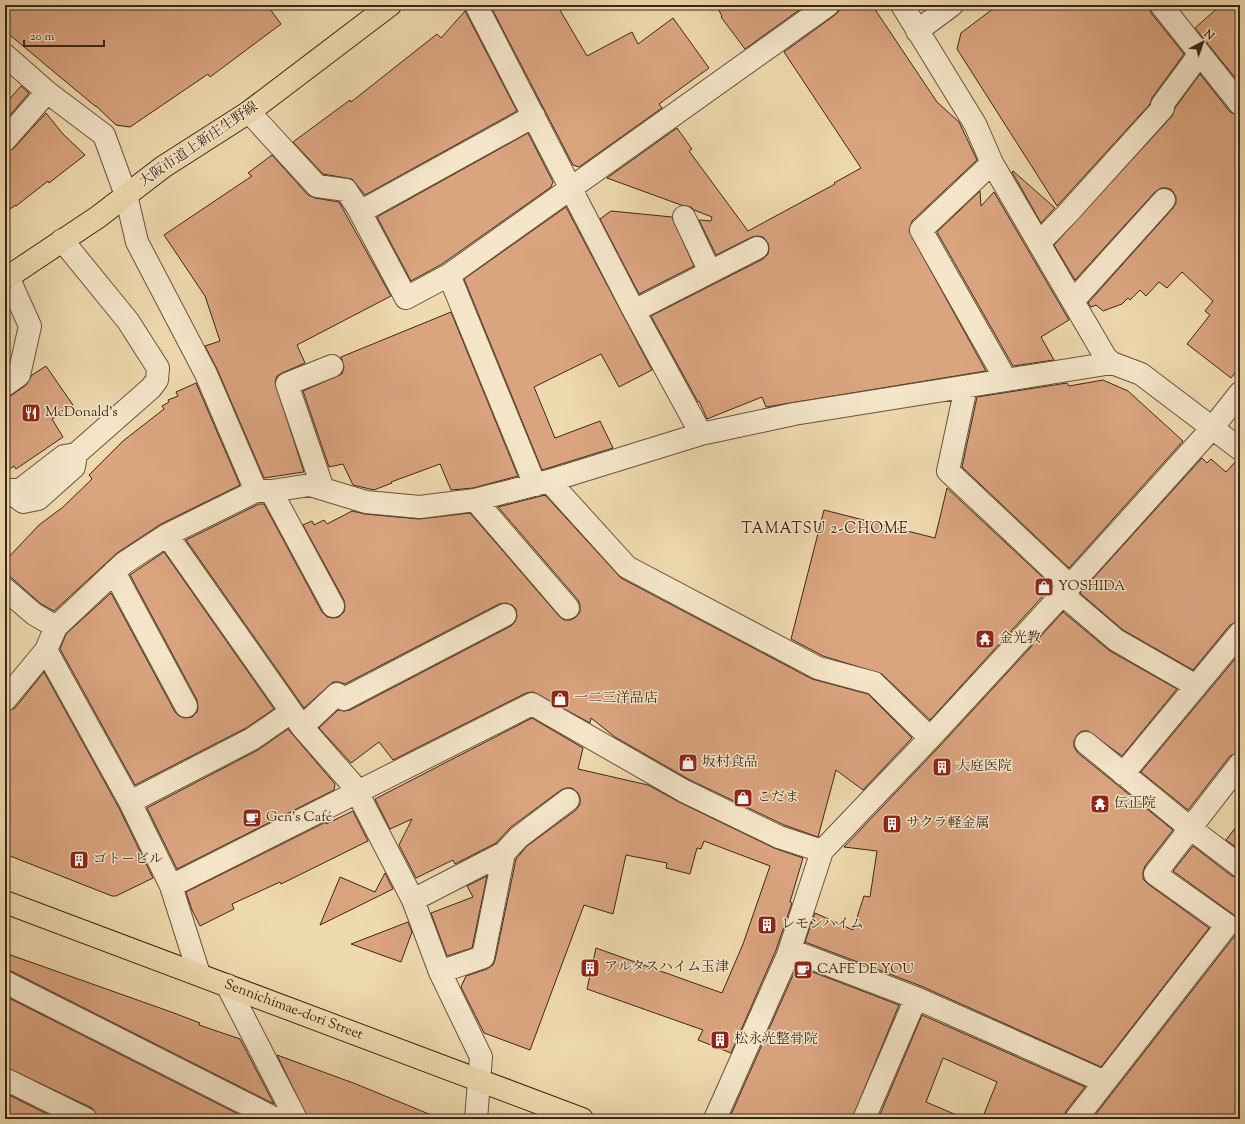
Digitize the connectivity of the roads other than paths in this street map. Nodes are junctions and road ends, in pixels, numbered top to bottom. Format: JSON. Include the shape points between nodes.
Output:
{"nodes":[{"id":1,"x":390,"y":5,"type":"edge"},
{"id":2,"x":476,"y":5,"type":"edge"},
{"id":3,"x":828,"y":5,"type":"edge"},
{"id":4,"x":902,"y":5,"type":"edge"},
{"id":5,"x":952,"y":5,"type":"edge"},
{"id":6,"x":1162,"y":5,"type":"edge"},
{"id":7,"x":917,"y":31,"type":"junction"},
{"id":8,"x":5,"y":55,"type":"edge"},
{"id":9,"x":1199,"y":55,"type":"junction"},
{"id":10,"x":47,"y":92,"type":"junction"},
{"id":11,"x":1240,"y":104,"type":"edge"},
{"id":12,"x":248,"y":112,"type":"junction"},
{"id":13,"x":534,"y":116,"type":"junction"},
{"id":14,"x":5,"y":140,"type":"edge"},
{"id":15,"x":992,"y":163,"type":"junction"},
{"id":16,"x":571,"y":188,"type":"junction"},
{"id":17,"x":126,"y":195,"type":"junction"},
{"id":18,"x":1164,"y":200,"type":"dead end"},
{"id":19,"x":360,"y":212,"type":"junction"},
{"id":20,"x":684,"y":217,"type":"dead end"},
{"id":21,"x":62,"y":240,"type":"junction"},
{"id":22,"x":1039,"y":243,"type":"junction"},
{"id":23,"x":757,"y":248,"type":"dead end"},
{"id":24,"x":710,"y":272,"type":"junction"},
{"id":25,"x":449,"y":275,"type":"junction"},
{"id":26,"x":6,"y":278,"type":"edge"},
{"id":27,"x":1073,"y":302,"type":"junction"},
{"id":28,"x":634,"y":311,"type":"junction"},
{"id":29,"x":1112,"y":363,"type":"junction"},
{"id":30,"x":332,"y":366,"type":"dead end"},
{"id":31,"x":1006,"y":380,"type":"junction"},
{"id":32,"x":5,"y":385,"type":"edge"},
{"id":33,"x":966,"y":386,"type":"junction"},
{"id":34,"x":1240,"y":393,"type":"edge"},
{"id":35,"x":1213,"y":427,"type":"junction"},
{"id":36,"x":700,"y":434,"type":"junction"},
{"id":37,"x":1240,"y":449,"type":"edge"},
{"id":38,"x":542,"y":483,"type":"junction"},
{"id":39,"x":6,"y":489,"type":"edge"},
{"id":40,"x":323,"y":489,"type":"junction"},
{"id":41,"x":263,"y":491,"type":"junction"},
{"id":42,"x":475,"y":500,"type":"junction"},
{"id":43,"x":167,"y":535,"type":"junction"},
{"id":44,"x":114,"y":572,"type":"junction"},
{"id":45,"x":5,"y":589,"type":"edge"},
{"id":46,"x":1066,"y":590,"type":"junction"},
{"id":47,"x":333,"y":606,"type":"dead end"},
{"id":48,"x":568,"y":608,"type":"dead end"},
{"id":49,"x":504,"y":615,"type":"dead end"},
{"id":50,"x":56,"y":627,"type":"junction"},
{"id":51,"x":1240,"y":633,"type":"edge"},
{"id":52,"x":46,"y":650,"type":"junction"},
{"id":53,"x":1196,"y":686,"type":"junction"},
{"id":54,"x":5,"y":700,"type":"edge"},
{"id":55,"x":186,"y":706,"type":"dead end"},
{"id":56,"x":296,"y":719,"type":"junction"},
{"id":57,"x":930,"y":738,"type":"junction"},
{"id":58,"x":1086,"y":743,"type":"dead end"},
{"id":59,"x":1240,"y":764,"type":"edge"},
{"id":60,"x":1123,"y":774,"type":"junction"},
{"id":61,"x":357,"y":792,"type":"junction"},
{"id":62,"x":568,"y":800,"type":"dead end"},
{"id":63,"x":130,"y":802,"type":"junction"},
{"id":64,"x":1190,"y":828,"type":"junction"},
{"id":65,"x":822,"y":852,"type":"junction"},
{"id":66,"x":504,"y":853,"type":"junction"},
{"id":67,"x":1240,"y":866,"type":"edge"},
{"id":68,"x":171,"y":886,"type":"junction"},
{"id":69,"x":413,"y":900,"type":"junction"},
{"id":70,"x":5,"y":902,"type":"edge"},
{"id":71,"x":788,"y":955,"type":"junction"},
{"id":72,"x":440,"y":972,"type":"junction"},
{"id":73,"x":198,"y":974,"type":"junction"},
{"id":74,"x":5,"y":982,"type":"edge"},
{"id":75,"x":227,"y":985,"type":"junction"},
{"id":76,"x":916,"y":998,"type":"junction"},
{"id":77,"x":5,"y":1079,"type":"edge"},
{"id":78,"x":480,"y":1080,"type":"junction"},
{"id":79,"x":1105,"y":1082,"type":"junction"},
{"id":80,"x":62,"y":1114,"type":"edge"},
{"id":81,"x":86,"y":1119,"type":"edge"},
{"id":82,"x":276,"y":1119,"type":"edge"},
{"id":83,"x":296,"y":1119,"type":"edge"},
{"id":84,"x":476,"y":1119,"type":"edge"},
{"id":85,"x":582,"y":1119,"type":"edge"},
{"id":86,"x":715,"y":1119,"type":"edge"},
{"id":87,"x":864,"y":1119,"type":"edge"},
{"id":88,"x":1076,"y":1119,"type":"edge"}],
"edges":[{"from":1,"to":12,"type":"main road","name":"大阪市道上新庄生野線"},
{"from":2,"to":13,"type":"street"},
{"from":3,"to":16,"type":"street"},
{"from":4,"to":7,"type":"street"},
{"from":5,"to":7,"type":"street"},
{"from":6,"to":9,"type":"street"},
{"from":7,"to":15,"type":"street","via":[[975,124]]},
{"from":8,"to":10,"type":"street"},
{"from":9,"to":11,"type":"street"},
{"from":9,"to":22,"type":"street","via":[[1162,105],[1163,108]]},
{"from":10,"to":14,"type":"street"},
{"from":10,"to":17,"type":"street","via":[[104,135]]},
{"from":12,"to":17,"type":"main road","name":"大阪市道上新庄生野線","via":[[163,167]]},
{"from":12,"to":19,"type":"street","via":[[317,186],[346,190]]},
{"from":13,"to":16,"type":"street"},
{"from":13,"to":19,"type":"street"},
{"from":15,"to":22,"type":"street"},
{"from":15,"to":31,"type":"street","via":[[921,230]]},
{"from":16,"to":25,"type":"street"},
{"from":16,"to":28,"type":"street"},
{"from":17,"to":21,"type":"main road","name":"大阪市道上新庄生野線"},
{"from":17,"to":41,"type":"street","via":[[137,242]]},
{"from":18,"to":27,"type":"street"},
{"from":19,"to":25,"type":"street","via":[[406,298]]},
{"from":20,"to":24,"type":"street"},
{"from":21,"to":26,"type":"main road","name":"大阪市道上新庄生野線"},
{"from":21,"to":39,"type":"street","via":[[128,321],[158,368],[157,380],[76,454],[74,467],[38,499],[23,502]]},
{"from":22,"to":27,"type":"street"},
{"from":23,"to":24,"type":"street"},
{"from":24,"to":28,"type":"street"},
{"from":25,"to":38,"type":"street"},
{"from":26,"to":32,"type":"street","via":[[30,326],[19,375]]},
{"from":27,"to":29,"type":"street","via":[[1106,358]]},
{"from":28,"to":36,"type":"street"},
{"from":29,"to":31,"type":"street"},
{"from":29,"to":35,"type":"street","via":[[1141,374]]},
{"from":30,"to":40,"type":"street","via":[[286,384]]},
{"from":31,"to":33,"type":"street"},
{"from":33,"to":36,"type":"street","via":[[794,414]]},
{"from":33,"to":46,"type":"street","via":[[948,471]]},
{"from":34,"to":35,"type":"street"},
{"from":35,"to":37,"type":"street"},
{"from":35,"to":46,"type":"street"},
{"from":36,"to":38,"type":"street"},
{"from":38,"to":42,"type":"street"},
{"from":38,"to":57,"type":"street","via":[[627,567],[818,668],[874,683]]},
{"from":40,"to":41,"type":"street","via":[[310,485]]},
{"from":40,"to":42,"type":"street","via":[[366,502],[420,508]]},
{"from":41,"to":43,"type":"street"},
{"from":41,"to":47,"type":"street"},
{"from":42,"to":48,"type":"street"},
{"from":43,"to":44,"type":"street"},
{"from":43,"to":56,"type":"street"},
{"from":44,"to":50,"type":"street"},
{"from":44,"to":55,"type":"street"},
{"from":45,"to":50,"type":"street","via":[[34,614]]},
{"from":46,"to":53,"type":"street","via":[[1116,640]]},
{"from":46,"to":57,"type":"street"},
{"from":49,"to":56,"type":"street","via":[[344,699],[337,694]]},
{"from":50,"to":52,"type":"street"},
{"from":51,"to":53,"type":"street"},
{"from":52,"to":54,"type":"street"},
{"from":52,"to":63,"type":"street"},
{"from":53,"to":60,"type":"street"},
{"from":56,"to":61,"type":"street"},
{"from":56,"to":63,"type":"street"},
{"from":57,"to":65,"type":"street"},
{"from":58,"to":60,"type":"street"},
{"from":59,"to":64,"type":"street"},
{"from":60,"to":64,"type":"street"},
{"from":61,"to":65,"type":"street","via":[[532,704],[684,791],[779,837]]},
{"from":61,"to":68,"type":"street"},
{"from":61,"to":69,"type":"street"},
{"from":62,"to":66,"type":"street","via":[[518,837]]},
{"from":63,"to":68,"type":"street"},
{"from":64,"to":67,"type":"street"},
{"from":64,"to":79,"type":"street","via":[[1155,874],[1227,925]]},
{"from":65,"to":71,"type":"street"},
{"from":66,"to":69,"type":"street"},
{"from":66,"to":72,"type":"street","via":[[483,957]]},
{"from":68,"to":73,"type":"street"},
{"from":69,"to":72,"type":"street"},
{"from":70,"to":73,"type":"main road","name":"Sennichimae-dori Street"},
{"from":71,"to":76,"type":"street","via":[[798,953]]},
{"from":71,"to":86,"type":"street"},
{"from":72,"to":78,"type":"street","via":[[481,1057]]},
{"from":73,"to":75,"type":"main road","name":"Sennichimae-dori Street"},
{"from":74,"to":82,"type":"street"},
{"from":75,"to":78,"type":"main road","name":"Sennichimae-dori Street"},
{"from":75,"to":83,"type":"street"},
{"from":76,"to":79,"type":"street"},
{"from":76,"to":87,"type":"street"},
{"from":77,"to":80,"type":"street"},
{"from":78,"to":84,"type":"street"},
{"from":78,"to":85,"type":"main road","name":"Sennichimae-dori Street"},
{"from":79,"to":88,"type":"street"},
{"from":80,"to":81,"type":"street"}]}
